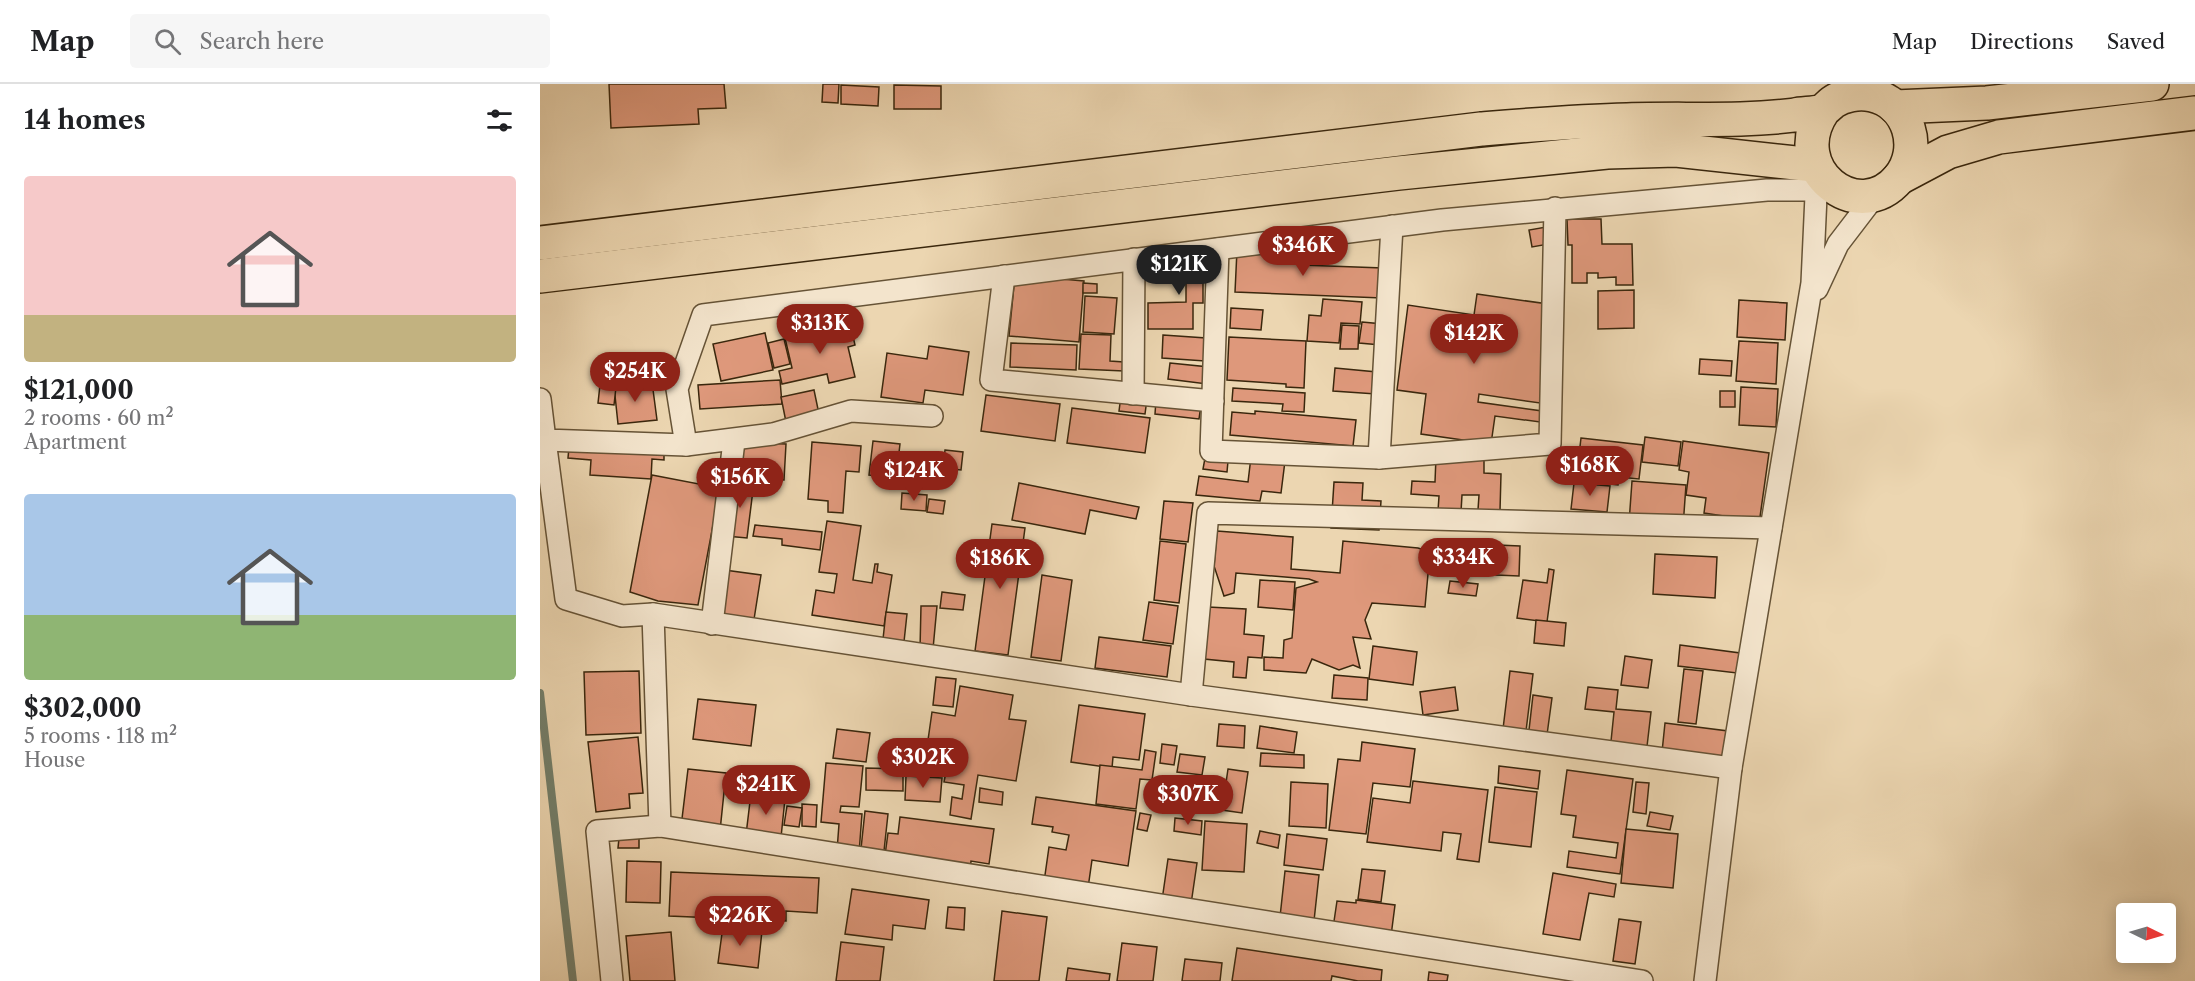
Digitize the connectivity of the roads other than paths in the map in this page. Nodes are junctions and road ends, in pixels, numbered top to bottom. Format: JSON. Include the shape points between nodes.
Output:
{"nodes":[{"id":1,"x":2152,"y":84,"type":"edge"},
{"id":2,"x":1836,"y":97,"type":"edge"},
{"id":3,"x":1895,"y":106,"type":"junction"},
{"id":4,"x":2195,"y":113,"type":"edge"},
{"id":5,"x":1822,"y":178,"type":"junction"},
{"id":6,"x":1888,"y":185,"type":"junction"},
{"id":7,"x":1555,"y":208,"type":"junction"},
{"id":8,"x":1392,"y":226,"type":"junction"},
{"id":9,"x":540,"y":243,"type":"edge"},
{"id":10,"x":1218,"y":249,"type":"junction"},
{"id":11,"x":1134,"y":260,"type":"junction"},
{"id":12,"x":540,"y":276,"type":"edge"},
{"id":13,"x":1004,"y":276,"type":"junction"},
{"id":14,"x":1806,"y":320,"type":"junction"},
{"id":15,"x":1133,"y":394,"type":"junction"},
{"id":16,"x":540,"y":399,"type":"edge"},
{"id":17,"x":1213,"y":401,"type":"junction"},
{"id":18,"x":932,"y":416,"type":"dead end"},
{"id":19,"x":545,"y":440,"type":"junction"},
{"id":20,"x":734,"y":441,"type":"junction"},
{"id":21,"x":686,"y":445,"type":"junction"},
{"id":22,"x":1379,"y":458,"type":"junction"},
{"id":23,"x":1771,"y":528,"type":"junction"},
{"id":24,"x":653,"y":614,"type":"junction"},
{"id":25,"x":712,"y":624,"type":"junction"},
{"id":26,"x":1191,"y":695,"type":"junction"},
{"id":27,"x":1731,"y":768,"type":"junction"},
{"id":28,"x":660,"y":826,"type":"junction"},
{"id":29,"x":612,"y":981,"type":"edge"},
{"id":30,"x":1642,"y":981,"type":"edge"},
{"id":31,"x":1705,"y":981,"type":"edge"}],
"edges":[{"from":1,"to":3,"type":"main road","via":[[1987,103]]},
{"from":2,"to":3,"type":"main road","via":[[1871,94]]},
{"from":2,"to":5,"type":"main road","via":[[1812,131],[1810,142]]},
{"from":2,"to":9,"type":"main road","via":[[1763,117],[1481,129]]},
{"from":3,"to":6,"type":"main road","via":[[1909,128],[1911,154]]},
{"from":4,"to":6,"type":"main road","via":[[1999,137],[1948,152]]},
{"from":5,"to":6,"type":"main road","via":[[1864,195]]},
{"from":5,"to":7,"type":"street","via":[[1767,190]]},
{"from":5,"to":12,"type":"main road","via":[[1676,150],[1596,153],[1376,175]]},
{"from":5,"to":14,"type":"street"},
{"from":6,"to":14,"type":"street","via":[[1838,244]]},
{"from":7,"to":8,"type":"street"},
{"from":7,"to":22,"type":"street","via":[[1550,444]]},
{"from":8,"to":10,"type":"street"},
{"from":8,"to":22,"type":"street"},
{"from":10,"to":11,"type":"street"},
{"from":10,"to":17,"type":"street"},
{"from":11,"to":13,"type":"street"},
{"from":11,"to":15,"type":"street"},
{"from":13,"to":15,"type":"street","via":[[992,380]]},
{"from":13,"to":21,"type":"street","via":[[703,315],[677,389]]},
{"from":14,"to":23,"type":"street"},
{"from":15,"to":17,"type":"street"},
{"from":16,"to":19,"type":"street"},
{"from":17,"to":22,"type":"street","via":[[1211,450]]},
{"from":18,"to":20,"type":"street","via":[[851,411],[793,429]]},
{"from":19,"to":21,"type":"street"},
{"from":19,"to":24,"type":"street","via":[[566,599],[622,616]]},
{"from":20,"to":21,"type":"street"},
{"from":20,"to":25,"type":"street"},
{"from":23,"to":26,"type":"street","via":[[1208,513]]},
{"from":23,"to":27,"type":"street"},
{"from":24,"to":25,"type":"street"},
{"from":24,"to":28,"type":"street"},
{"from":25,"to":26,"type":"street"},
{"from":26,"to":27,"type":"street"},
{"from":27,"to":31,"type":"street"},
{"from":28,"to":29,"type":"street","via":[[597,831]]},
{"from":28,"to":30,"type":"street"}]}
